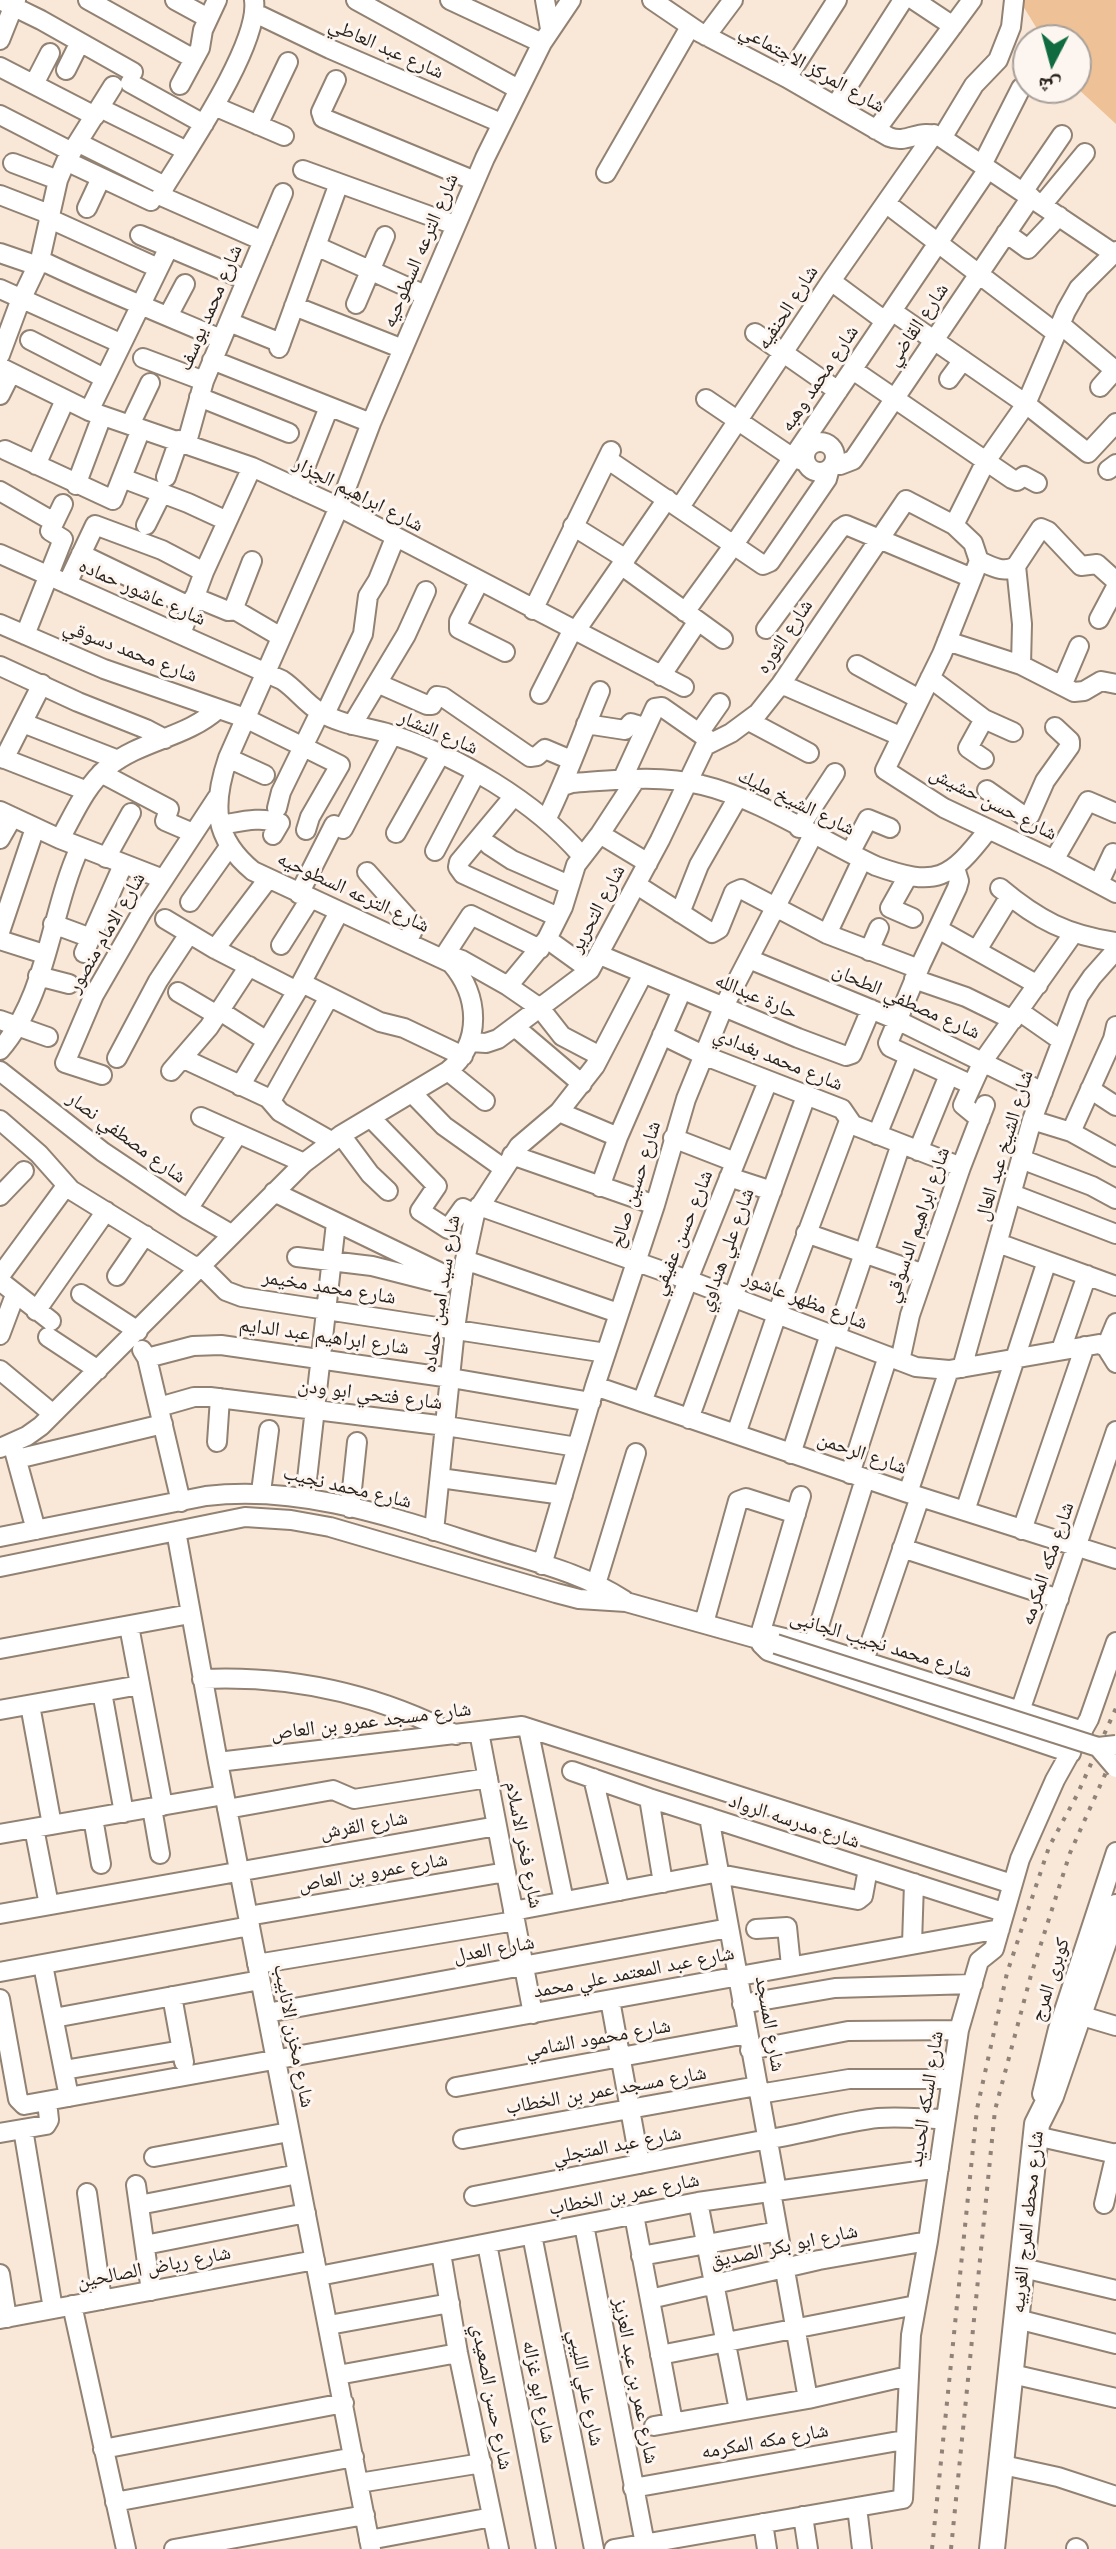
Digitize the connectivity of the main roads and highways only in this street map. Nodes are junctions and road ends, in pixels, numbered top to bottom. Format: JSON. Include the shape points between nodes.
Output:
{"nodes":[{"id":1,"x":1116,"y":1907,"type":"edge"},
{"id":2,"x":1109,"y":1950,"type":"edge"},
{"id":3,"x":992,"y":2549,"type":"edge"}],
"edges":[{"from":1,"to":2,"type":"main road","name":"شارع محطه المرج الغربيه"},
{"from":2,"to":3,"type":"main road","name":"شارع محطه المرج الغربيه","via":[[1037,2130]]}]}
